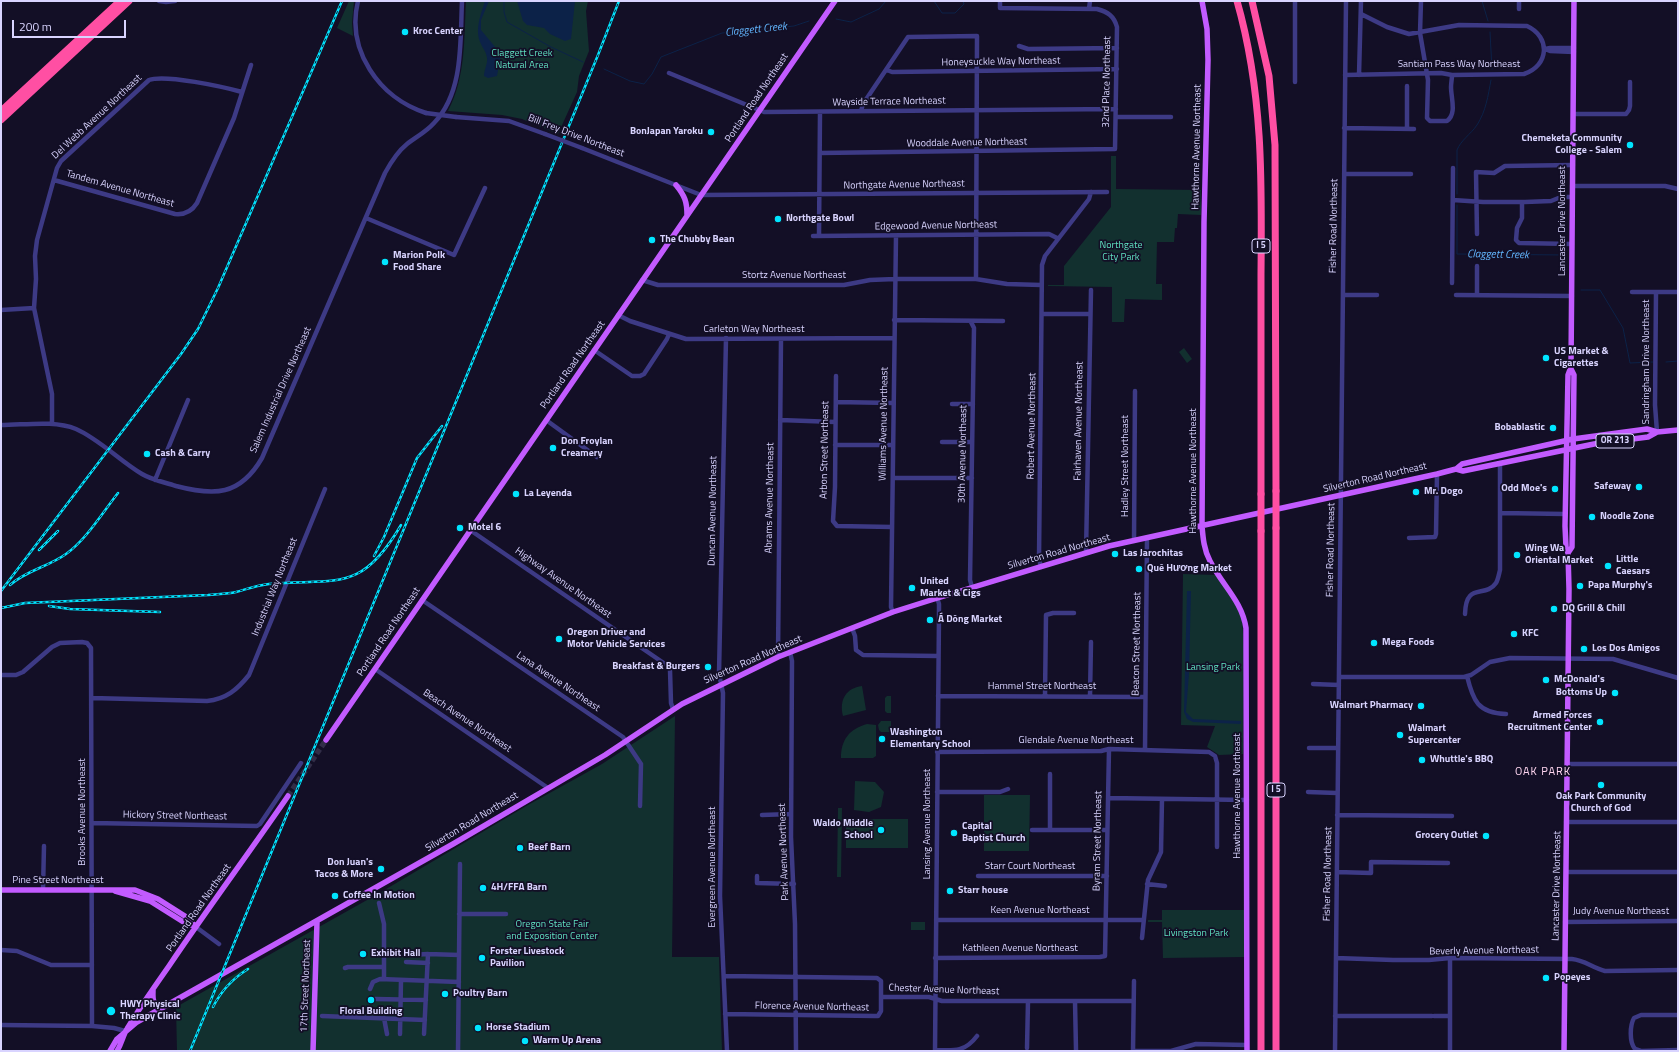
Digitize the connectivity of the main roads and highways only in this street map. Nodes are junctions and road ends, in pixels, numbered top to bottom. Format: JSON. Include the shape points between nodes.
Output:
{"nodes":[{"id":1,"x":120,"y":1,"type":"edge"},
{"id":2,"x":130,"y":1,"type":"edge"},
{"id":3,"x":834,"y":1,"type":"edge"},
{"id":4,"x":1202,"y":1,"type":"edge"},
{"id":5,"x":1237,"y":1,"type":"edge"},
{"id":6,"x":1252,"y":1,"type":"edge"},
{"id":7,"x":1574,"y":1,"type":"edge"},
{"id":8,"x":1,"y":111,"type":"edge"},
{"id":9,"x":1,"y":120,"type":"edge"},
{"id":10,"x":676,"y":185,"type":"road end"},
{"id":11,"x":687,"y":216,"type":"junction"},
{"id":12,"x":1571,"y":369,"type":"junction"},
{"id":13,"x":1678,"y":430,"type":"edge"},
{"id":14,"x":1656,"y":432,"type":"junction"},
{"id":15,"x":1573,"y":439,"type":"junction"},
{"id":16,"x":1567,"y":440,"type":"junction"},
{"id":17,"x":1573,"y":448,"type":"junction"},
{"id":18,"x":1566,"y":450,"type":"junction"},
{"id":19,"x":1456,"y":469,"type":"junction"},
{"id":20,"x":1565,"y":514,"type":"junction"},
{"id":21,"x":1202,"y":526,"type":"junction"},
{"id":22,"x":1572,"y":536,"type":"junction"},
{"id":23,"x":1568,"y":554,"type":"junction"},
{"id":24,"x":326,"y":740,"type":"tunnel mouth"},
{"id":25,"x":288,"y":796,"type":"tunnel mouth"},
{"id":26,"x":1,"y":890,"type":"edge"},
{"id":27,"x":317,"y":922,"type":"junction"},
{"id":28,"x":196,"y":927,"type":"junction"},
{"id":29,"x":153,"y":990,"type":"junction"},
{"id":30,"x":166,"y":1006,"type":"junction"},
{"id":31,"x":125,"y":1031,"type":"junction"},
{"id":32,"x":110,"y":1051,"type":"edge"},
{"id":33,"x":117,"y":1051,"type":"edge"},
{"id":34,"x":313,"y":1051,"type":"edge"},
{"id":35,"x":1246,"y":1051,"type":"edge"},
{"id":36,"x":1261,"y":1051,"type":"edge"},
{"id":37,"x":1276,"y":1051,"type":"edge"},
{"id":38,"x":1564,"y":1051,"type":"edge"}],
"edges":[{"from":1,"to":8,"type":"highway"},
{"from":2,"to":9,"type":"highway"},
{"from":3,"to":11,"type":"main road","name":"Portland Road Northeast"},
{"from":4,"to":21,"type":"main road","name":"Hawthorne Avenue Northeast","via":[[1207,29],[1208,60]]},
{"from":5,"to":36,"type":"highway","number":"I 5","bridge":true,"via":[[1255,82],[1260,131]]},
{"from":6,"to":37,"type":"highway","number":"I 5","bridge":true,"via":[[1269,76],[1275,138]]},
{"from":7,"to":12,"type":"main road","name":"Lancaster Drive Northeast"},
{"from":10,"to":11,"type":"main road","via":[[686,197]]},
{"from":11,"to":24,"type":"main road","name":"Portland Road Northeast"},
{"from":12,"to":15,"type":"main road","name":"Lancaster Drive Northeast","via":[[1574,376]]},
{"from":12,"to":16,"type":"main road","name":"Lancaster Drive Northeast","via":[[1568,376]]},
{"from":13,"to":14,"type":"main road","name":"Silverton Road Northeast","number":"OR 213"},
{"from":14,"to":15,"type":"main road","name":"Silverton Road Northeast","number":"OR 213","via":[[1647,429]]},
{"from":14,"to":17,"type":"main road","name":"Silverton Road Northeast","number":"OR 213","via":[[1648,437]]},
{"from":15,"to":16,"type":"main road","name":"Silverton Road Northeast","number":"OR 213"},
{"from":15,"to":17,"type":"main road","name":"Lancaster Drive Northeast"},
{"from":16,"to":18,"type":"main road","name":"Lancaster Drive Northeast"},
{"from":16,"to":19,"type":"main road","name":"Silverton Road Northeast","via":[[1462,464]]},
{"from":17,"to":18,"type":"main road","name":"Silverton Road Northeast"},
{"from":17,"to":22,"type":"main road","name":"Lancaster Drive Northeast"},
{"from":18,"to":19,"type":"main road","name":"Silverton Road Northeast","via":[[1463,471]]},
{"from":18,"to":20,"type":"main road","name":"Lancaster Drive Northeast"},
{"from":19,"to":21,"type":"main road","name":"Silverton Road Northeast"},
{"from":20,"to":22,"type":"main road","via":[[1568,515]]},
{"from":20,"to":23,"type":"main road","name":"Lancaster Drive Northeast"},
{"from":21,"to":27,"type":"main road","name":"Silverton Road Northeast","via":[[1086,553],[972,587],[893,612],[778,657],[673,709],[626,742]]},
{"from":21,"to":35,"type":"main road","name":"Hawthorne Avenue Northeast","via":[[1208,556],[1236,599],[1245,622]]},
{"from":22,"to":23,"type":"main road","name":"Lancaster Drive Northeast","via":[[1572,547]]},
{"from":23,"to":38,"type":"main road","name":"Lancaster Drive Northeast"},
{"from":25,"to":28,"type":"main road","name":"Portland Road Northeast"},
{"from":26,"to":28,"type":"main road","name":"Pine Street Northeast","via":[[130,890],[151,896],[188,918]]},
{"from":27,"to":30,"type":"main road","name":"Silverton Road Northeast"},
{"from":27,"to":34,"type":"main road","name":"17th Street Northeast"},
{"from":28,"to":29,"type":"main road","name":"Portland Road Northeast"},
{"from":29,"to":30,"type":"main road","via":[[155,1004],[160,1007]]},
{"from":29,"to":31,"type":"main road","name":"Portland Road Northeast"},
{"from":30,"to":31,"type":"main road","name":"Silverton Road Northeast"},
{"from":31,"to":32,"type":"main road"},
{"from":31,"to":33,"type":"main road","via":[[123,1042]]}]}
